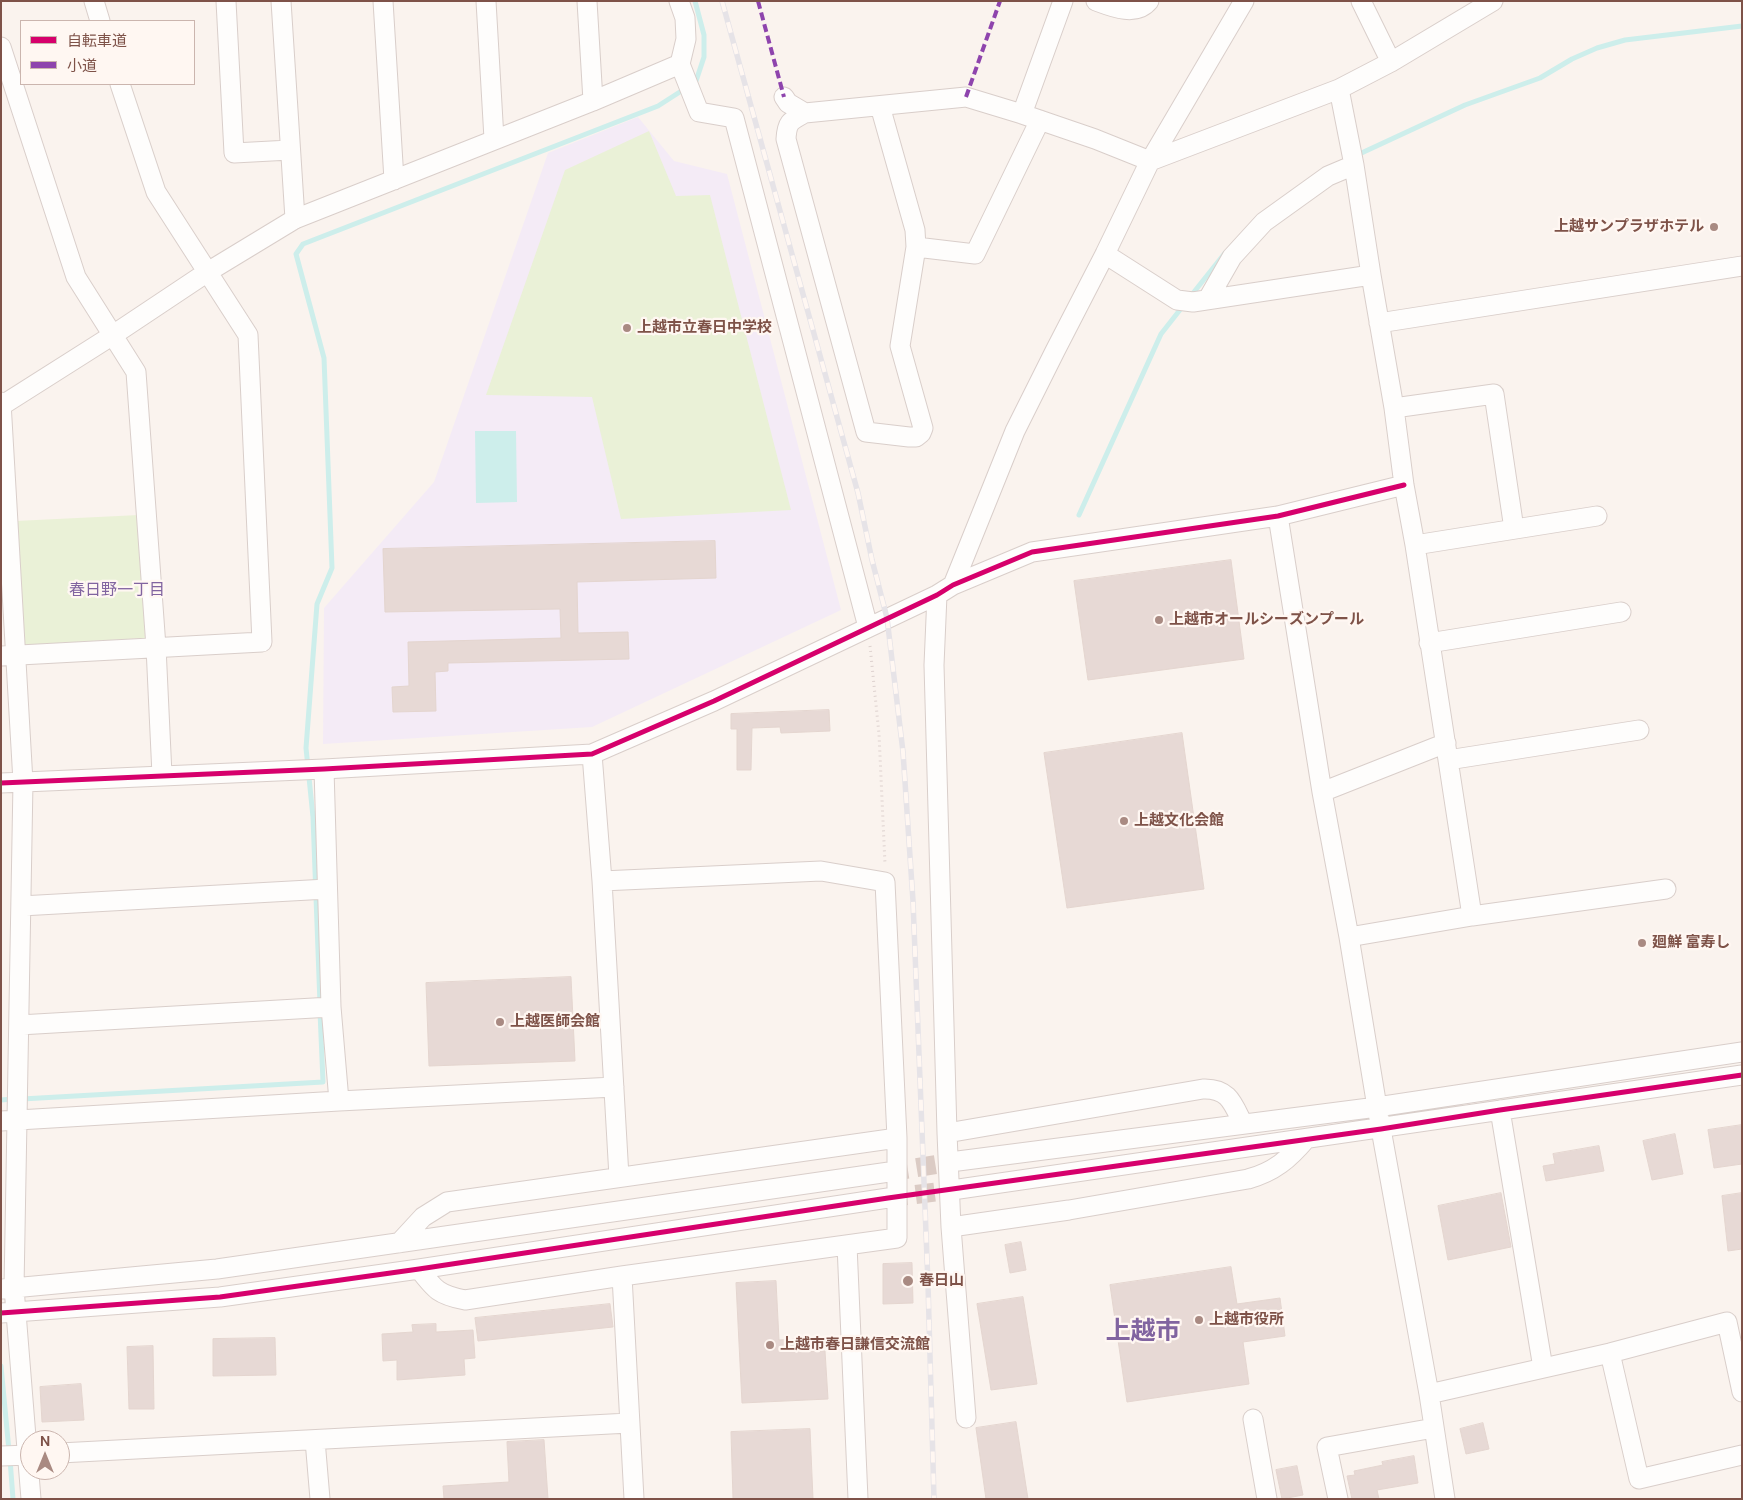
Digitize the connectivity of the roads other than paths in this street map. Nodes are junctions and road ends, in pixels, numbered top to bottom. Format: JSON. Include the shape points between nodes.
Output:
{"nodes":[{"id":1,"x":94,"y":1,"type":"edge"},
{"id":2,"x":226,"y":1,"type":"edge"},
{"id":3,"x":281,"y":1,"type":"edge"},
{"id":4,"x":383,"y":1,"type":"edge"},
{"id":5,"x":486,"y":1,"type":"edge"},
{"id":6,"x":587,"y":1,"type":"edge"},
{"id":7,"x":679,"y":1,"type":"edge"},
{"id":8,"x":1063,"y":1,"type":"edge"},
{"id":9,"x":1096,"y":1,"type":"edge"},
{"id":10,"x":1149,"y":1,"type":"edge"},
{"id":11,"x":1244,"y":1,"type":"edge"},
{"id":12,"x":1361,"y":1,"type":"edge"},
{"id":13,"x":1491,"y":2,"type":"edge"},
{"id":14,"x":100,"y":20,"type":"edge"},
{"id":15,"x":1,"y":47,"type":"edge"},
{"id":16,"x":1391,"y":62,"type":"junction"},
{"id":17,"x":680,"y":64,"type":"junction"},
{"id":18,"x":120,"y":85,"type":"edge"},
{"id":19,"x":1339,"y":89,"type":"junction"},
{"id":20,"x":784,"y":97,"type":"dead end"},
{"id":21,"x":593,"y":101,"type":"junction"},
{"id":22,"x":880,"y":106,"type":"junction"},
{"id":23,"x":805,"y":113,"type":"junction"},
{"id":24,"x":1022,"y":114,"type":"junction"},
{"id":25,"x":1040,"y":120,"type":"junction"},
{"id":26,"x":494,"y":139,"type":"junction"},
{"id":27,"x":290,"y":150,"type":"junction"},
{"id":28,"x":1150,"y":161,"type":"junction"},
{"id":29,"x":1354,"y":165,"type":"junction"},
{"id":30,"x":394,"y":180,"type":"junction"},
{"id":31,"x":295,"y":219,"type":"junction"},
{"id":32,"x":916,"y":247,"type":"junction"},
{"id":33,"x":1105,"y":254,"type":"junction"},
{"id":34,"x":1742,"y":266,"type":"edge"},
{"id":35,"x":206,"y":273,"type":"junction"},
{"id":36,"x":1371,"y":275,"type":"junction"},
{"id":37,"x":1208,"y":299,"type":"junction"},
{"id":38,"x":1379,"y":323,"type":"junction"},
{"id":39,"x":113,"y":335,"type":"junction"},
{"id":40,"x":2,"y":404,"type":"edge"},
{"id":41,"x":1394,"y":408,"type":"junction"},
{"id":42,"x":1404,"y":485,"type":"junction"},
{"id":43,"x":1278,"y":516,"type":"junction"},
{"id":44,"x":1597,"y":516,"type":"dead end"},
{"id":45,"x":1514,"y":529,"type":"junction"},
{"id":46,"x":1415,"y":545,"type":"junction"},
{"id":47,"x":945,"y":590,"type":"junction"},
{"id":48,"x":1622,"y":612,"type":"dead end"},
{"id":49,"x":868,"y":627,"type":"junction"},
{"id":50,"x":1429,"y":643,"type":"junction"},
{"id":51,"x":156,"y":647,"type":"junction"},
{"id":52,"x":9,"y":656,"type":"edge"},
{"id":53,"x":1639,"y":730,"type":"dead end"},
{"id":54,"x":1447,"y":751,"type":"junction"},
{"id":55,"x":592,"y":754,"type":"junction"},
{"id":56,"x":324,"y":769,"type":"junction"},
{"id":57,"x":162,"y":775,"type":"junction"},
{"id":58,"x":23,"y":782,"type":"junction"},
{"id":59,"x":1,"y":783,"type":"edge"},
{"id":60,"x":1322,"y":792,"type":"junction"},
{"id":61,"x":602,"y":881,"type":"junction"},
{"id":62,"x":327,"y":889,"type":"junction"},
{"id":63,"x":1666,"y":889,"type":"dead end"},
{"id":64,"x":20,"y":906,"type":"junction"},
{"id":65,"x":1472,"y":916,"type":"junction"},
{"id":66,"x":1349,"y":937,"type":"junction"},
{"id":67,"x":331,"y":1008,"type":"junction"},
{"id":68,"x":19,"y":1025,"type":"junction"},
{"id":69,"x":1742,"y":1052,"type":"edge"},
{"id":70,"x":1742,"y":1075,"type":"edge"},
{"id":71,"x":614,"y":1087,"type":"junction"},
{"id":72,"x":339,"y":1101,"type":"junction"},
{"id":73,"x":1377,"y":1107,"type":"junction"},
{"id":74,"x":1500,"y":1110,"type":"junction"},
{"id":75,"x":9,"y":1121,"type":"edge"},
{"id":76,"x":1243,"y":1124,"type":"junction"},
{"id":77,"x":1381,"y":1129,"type":"junction"},
{"id":78,"x":947,"y":1133,"type":"junction"},
{"id":79,"x":897,"y":1138,"type":"junction"},
{"id":80,"x":1306,"y":1139,"type":"junction"},
{"id":81,"x":958,"y":1161,"type":"tunnel mouth"},
{"id":82,"x":889,"y":1172,"type":"tunnel mouth"},
{"id":83,"x":619,"y":1177,"type":"junction"},
{"id":84,"x":959,"y":1189,"type":"tunnel mouth"},
{"id":85,"x":888,"y":1198,"type":"tunnel mouth"},
{"id":86,"x":951,"y":1227,"type":"junction"},
{"id":87,"x":399,"y":1243,"type":"junction"},
{"id":88,"x":847,"y":1245,"type":"junction"},
{"id":89,"x":419,"y":1269,"type":"junction"},
{"id":90,"x":622,"y":1276,"type":"junction"},
{"id":91,"x":8,"y":1288,"type":"edge"},
{"id":92,"x":9,"y":1312,"type":"edge"},
{"id":93,"x":1734,"y":1320,"type":"edge"},
{"id":94,"x":1610,"y":1353,"type":"junction"},
{"id":95,"x":1543,"y":1368,"type":"junction"},
{"id":96,"x":1742,"y":1392,"type":"edge"},
{"id":97,"x":1428,"y":1394,"type":"junction"},
{"id":98,"x":966,"y":1418,"type":"dead end"},
{"id":99,"x":1253,"y":1419,"type":"dead end"},
{"id":100,"x":629,"y":1423,"type":"junction"},
{"id":101,"x":1434,"y":1428,"type":"junction"},
{"id":102,"x":26,"y":1430,"type":"edge"},
{"id":103,"x":315,"y":1440,"type":"junction"},
{"id":104,"x":70,"y":1452,"type":"edge"},
{"id":105,"x":20,"y":1455,"type":"edge"},
{"id":106,"x":1742,"y":1455,"type":"edge"},
{"id":107,"x":1,"y":1456,"type":"edge"},
{"id":108,"x":30,"y":1480,"type":"edge"},
{"id":109,"x":31,"y":1499,"type":"edge"},
{"id":110,"x":320,"y":1499,"type":"edge"},
{"id":111,"x":634,"y":1499,"type":"edge"},
{"id":112,"x":858,"y":1499,"type":"edge"},
{"id":113,"x":1267,"y":1499,"type":"edge"},
{"id":114,"x":1338,"y":1499,"type":"edge"},
{"id":115,"x":1446,"y":1499,"type":"edge"}],
"edges":[{"from":1,"to":14,"type":"street"},
{"from":2,"to":27,"type":"street","via":[[234,152]]},
{"from":3,"to":27,"type":"street"},
{"from":4,"to":30,"type":"street"},
{"from":5,"to":26,"type":"street"},
{"from":6,"to":21,"type":"street"},
{"from":7,"to":17,"type":"street","via":[[685,18],[686,40]]},
{"from":8,"to":24,"type":"street"},
{"from":9,"to":10,"type":"street","via":[[1116,9],[1137,9]]},
{"from":11,"to":28,"type":"street"},
{"from":12,"to":16,"type":"street"},
{"from":13,"to":16,"type":"street"},
{"from":15,"to":39,"type":"street","via":[[76,277]]},
{"from":16,"to":19,"type":"street"},
{"from":17,"to":21,"type":"street"},
{"from":17,"to":49,"type":"street","via":[[699,112],[734,118]]},
{"from":18,"to":35,"type":"street","via":[[156,192]]},
{"from":19,"to":28,"type":"street"},
{"from":19,"to":29,"type":"street"},
{"from":20,"to":23,"type":"street"},
{"from":21,"to":26,"type":"street"},
{"from":22,"to":23,"type":"street"},
{"from":22,"to":24,"type":"street","via":[[966,98]]},
{"from":22,"to":32,"type":"street","via":[[915,230]]},
{"from":23,"to":32,"type":"street","via":[[787,126],[786,139],[866,432],[916,437],[921,433],[900,346]]},
{"from":24,"to":25,"type":"street"},
{"from":25,"to":28,"type":"street"},
{"from":25,"to":32,"type":"street","via":[[975,254]]},
{"from":26,"to":30,"type":"street"},
{"from":27,"to":31,"type":"street"},
{"from":28,"to":33,"type":"street"},
{"from":29,"to":36,"type":"street"},
{"from":29,"to":37,"type":"street","via":[[1328,176],[1264,222],[1232,257]]},
{"from":30,"to":31,"type":"street"},
{"from":31,"to":35,"type":"street"},
{"from":33,"to":37,"type":"street","via":[[1177,300],[1193,302]]},
{"from":33,"to":47,"type":"street","via":[[1015,431]]},
{"from":34,"to":38,"type":"street"},
{"from":35,"to":39,"type":"street"},
{"from":35,"to":51,"type":"street","via":[[248,335],[262,642]]},
{"from":36,"to":37,"type":"street"},
{"from":36,"to":38,"type":"street"},
{"from":38,"to":41,"type":"street"},
{"from":39,"to":40,"type":"street"},
{"from":39,"to":51,"type":"street","via":[[136,372]]},
{"from":40,"to":52,"type":"street"},
{"from":41,"to":42,"type":"street"},
{"from":41,"to":45,"type":"street","via":[[1494,394]]},
{"from":42,"to":43,"type":"street"},
{"from":42,"to":46,"type":"street"},
{"from":43,"to":47,"type":"street","via":[[1032,552]]},
{"from":43,"to":60,"type":"street"},
{"from":44,"to":45,"type":"street"},
{"from":45,"to":46,"type":"street"},
{"from":46,"to":50,"type":"street"},
{"from":47,"to":49,"type":"street"},
{"from":47,"to":78,"type":"street","via":[[934,665]]},
{"from":48,"to":50,"type":"street"},
{"from":49,"to":55,"type":"street","via":[[714,701]]},
{"from":50,"to":54,"type":"street"},
{"from":51,"to":52,"type":"street"},
{"from":51,"to":57,"type":"street"},
{"from":52,"to":58,"type":"street"},
{"from":53,"to":54,"type":"street"},
{"from":54,"to":60,"type":"street"},
{"from":54,"to":65,"type":"street"},
{"from":55,"to":56,"type":"street"},
{"from":55,"to":61,"type":"street"},
{"from":56,"to":57,"type":"street"},
{"from":56,"to":62,"type":"street"},
{"from":57,"to":58,"type":"street"},
{"from":58,"to":59,"type":"street"},
{"from":58,"to":64,"type":"street"},
{"from":60,"to":66,"type":"street"},
{"from":61,"to":71,"type":"street"},
{"from":61,"to":79,"type":"street","via":[[822,870],[885,882]]},
{"from":62,"to":64,"type":"street"},
{"from":62,"to":67,"type":"street"},
{"from":63,"to":65,"type":"street"},
{"from":64,"to":68,"type":"street"},
{"from":65,"to":66,"type":"street"},
{"from":66,"to":73,"type":"street"},
{"from":67,"to":68,"type":"street"},
{"from":67,"to":72,"type":"street"},
{"from":68,"to":75,"type":"street"},
{"from":69,"to":73,"type":"street"},
{"from":70,"to":74,"type":"street"},
{"from":71,"to":72,"type":"street"},
{"from":71,"to":83,"type":"street"},
{"from":72,"to":75,"type":"street"},
{"from":73,"to":76,"type":"street"},
{"from":73,"to":77,"type":"street"},
{"from":74,"to":77,"type":"street"},
{"from":74,"to":95,"type":"street"},
{"from":75,"to":91,"type":"street"},
{"from":76,"to":78,"type":"street","via":[[1231,1101],[1214,1088]]},
{"from":76,"to":81,"type":"street"},
{"from":77,"to":80,"type":"street"},
{"from":77,"to":97,"type":"street"},
{"from":78,"to":86,"type":"street"},
{"from":79,"to":83,"type":"street"},
{"from":79,"to":88,"type":"street","via":[[897,1238]]},
{"from":80,"to":84,"type":"street"},
{"from":80,"to":86,"type":"street","via":[[1290,1157],[1272,1170],[1248,1179]]},
{"from":82,"to":87,"type":"street"},
{"from":83,"to":87,"type":"street","via":[[447,1202],[423,1217]]},
{"from":85,"to":89,"type":"street"},
{"from":86,"to":98,"type":"street"},
{"from":87,"to":91,"type":"street","via":[[217,1269]]},
{"from":88,"to":90,"type":"street"},
{"from":88,"to":112,"type":"street"},
{"from":89,"to":90,"type":"street","via":[[433,1288],[447,1297],[465,1300]]},
{"from":89,"to":92,"type":"street","via":[[220,1297]]},
{"from":90,"to":100,"type":"street"},
{"from":91,"to":92,"type":"street"},
{"from":92,"to":102,"type":"street"},
{"from":93,"to":94,"type":"street"},
{"from":93,"to":96,"type":"street"},
{"from":94,"to":95,"type":"street"},
{"from":94,"to":106,"type":"street","via":[[1639,1479]]},
{"from":95,"to":97,"type":"street"},
{"from":97,"to":101,"type":"street"},
{"from":99,"to":113,"type":"street"},
{"from":100,"to":103,"type":"street"},
{"from":100,"to":111,"type":"street"},
{"from":101,"to":114,"type":"street","via":[[1327,1447]]},
{"from":101,"to":115,"type":"street"},
{"from":103,"to":104,"type":"street"},
{"from":103,"to":110,"type":"street"},
{"from":105,"to":107,"type":"street"},
{"from":108,"to":109,"type":"street"}]}
